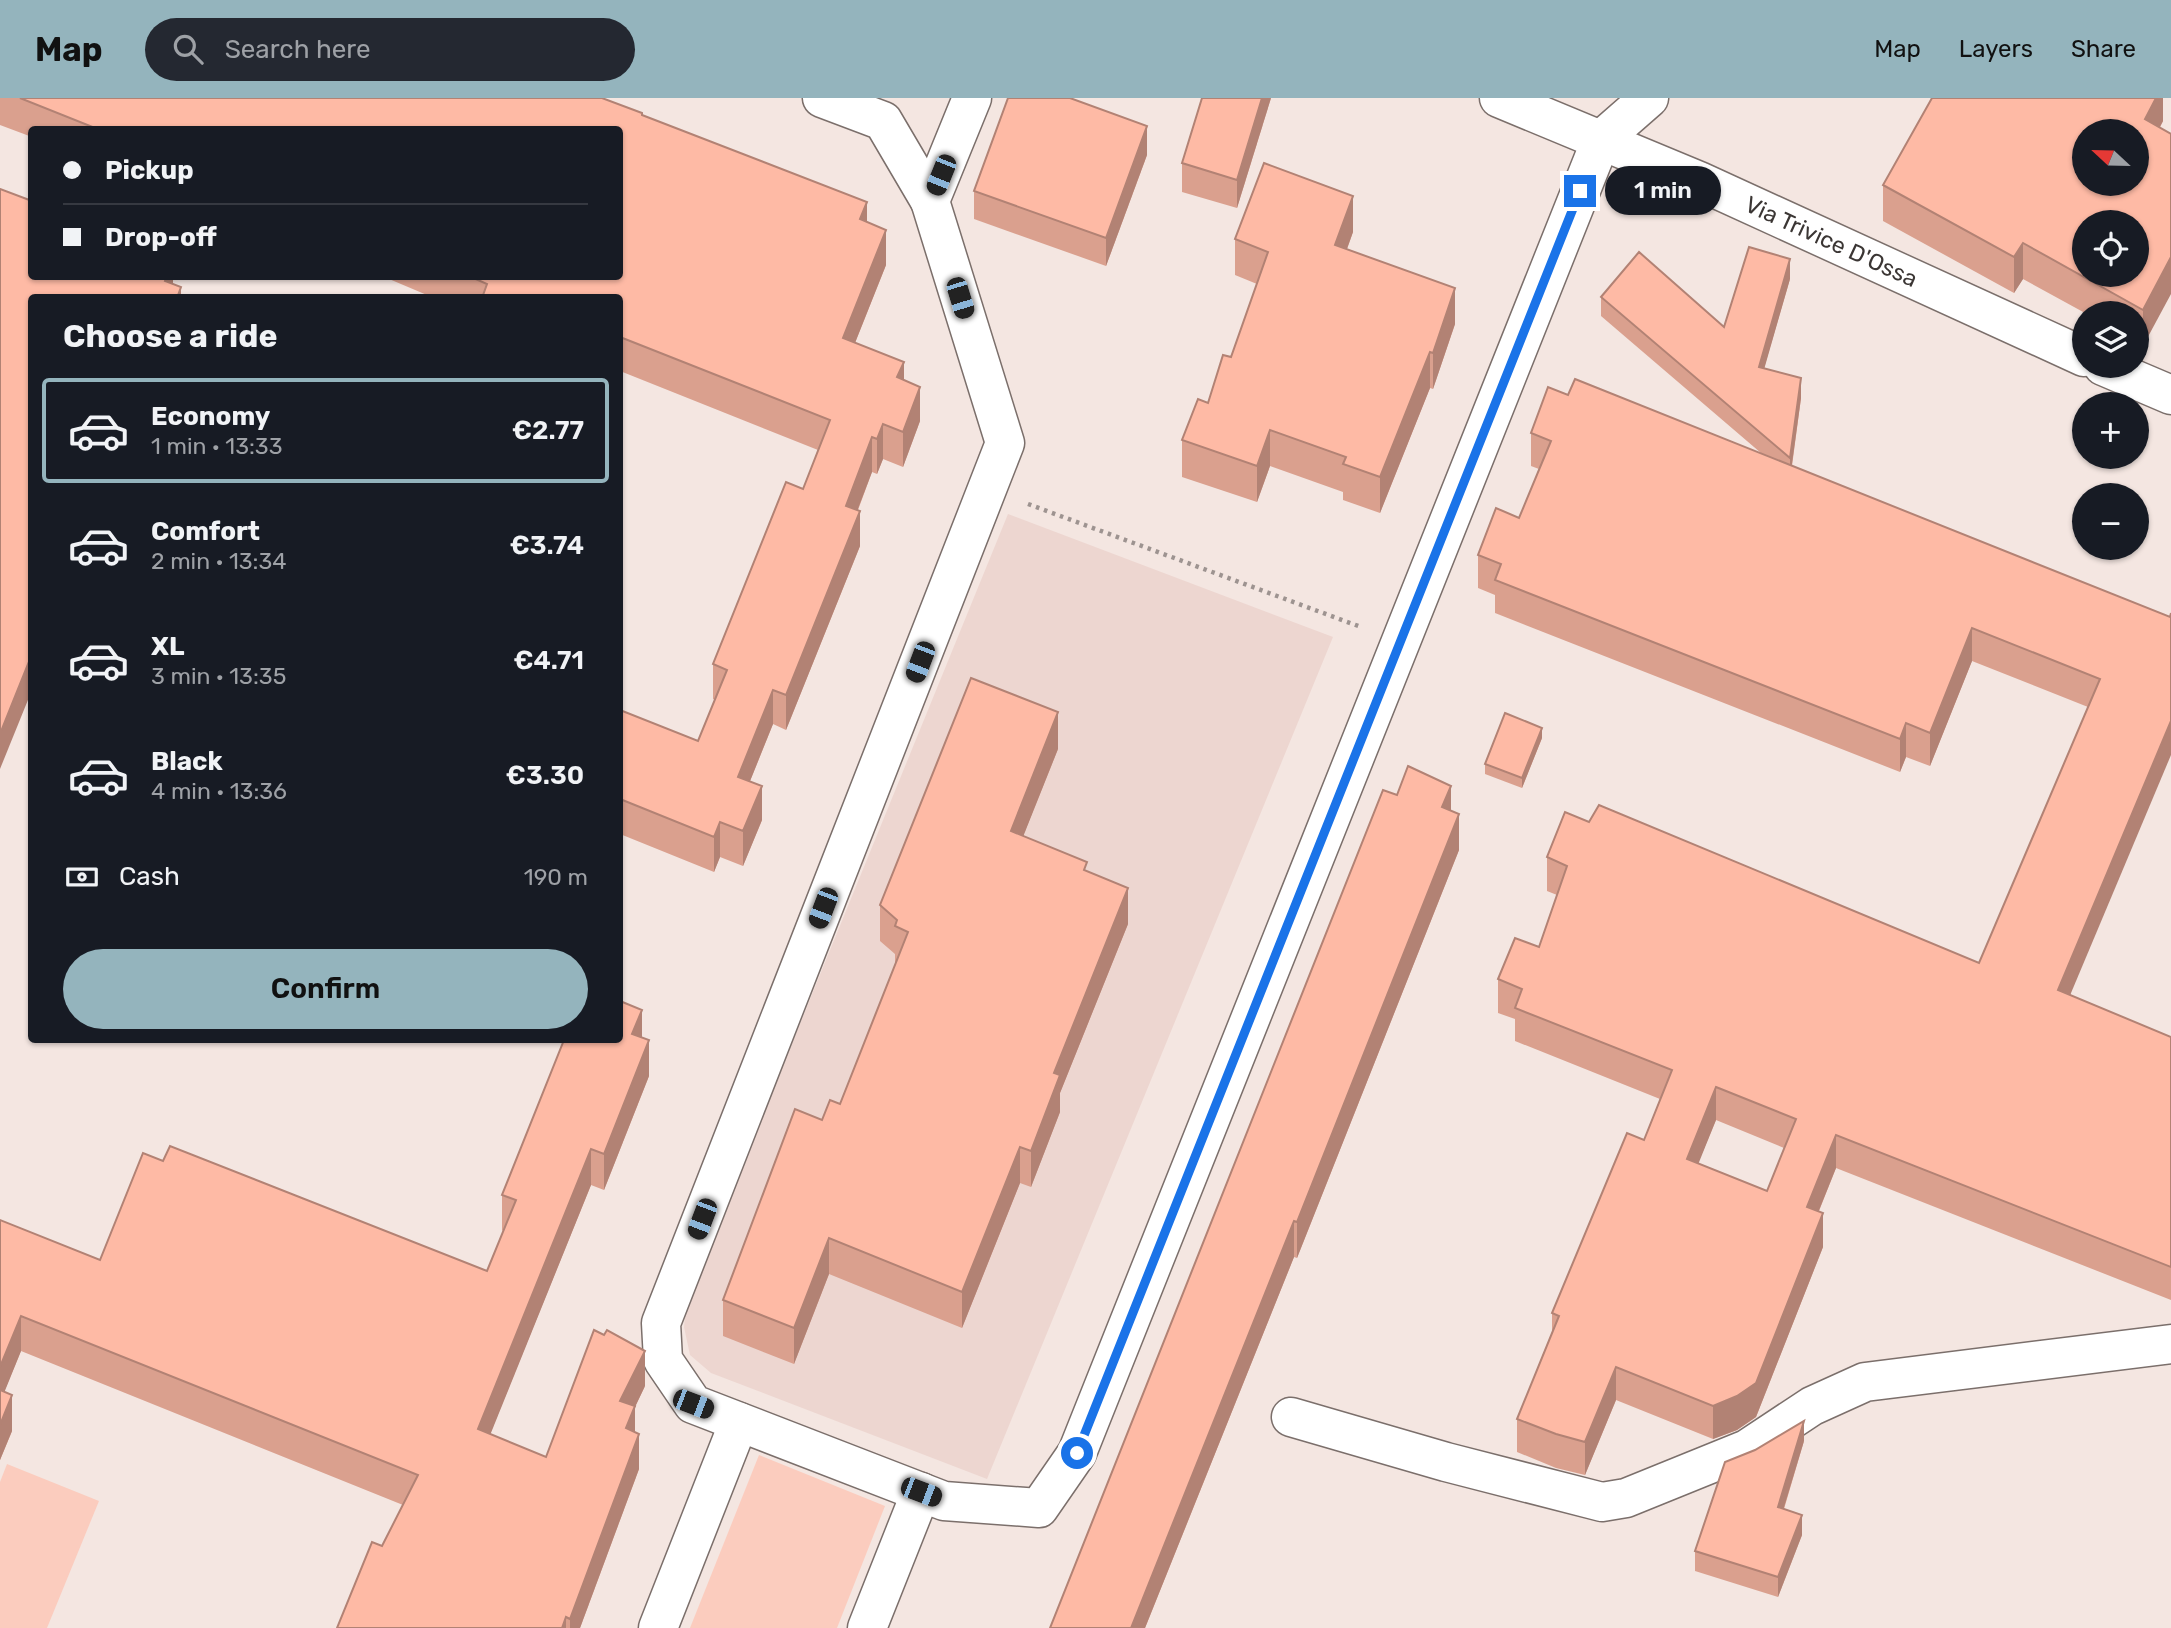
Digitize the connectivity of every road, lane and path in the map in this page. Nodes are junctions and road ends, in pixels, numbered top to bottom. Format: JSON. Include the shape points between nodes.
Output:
{"nodes":[{"id":1,"x":822,"y":98,"type":"edge"},
{"id":2,"x":972,"y":98,"type":"edge"},
{"id":3,"x":1499,"y":98,"type":"edge"},
{"id":4,"x":1648,"y":98,"type":"edge"},
{"id":5,"x":1601,"y":140,"type":"junction"},
{"id":6,"x":930,"y":201,"type":"junction"},
{"id":7,"x":2072,"y":352,"type":"edge"},
{"id":8,"x":2131,"y":378,"type":"edge"},
{"id":9,"x":2171,"y":395,"type":"edge"},
{"id":10,"x":988,"y":489,"type":"junction"},
{"id":11,"x":1402,"y":642,"type":"junction"},
{"id":12,"x":2171,"y":1344,"type":"edge"},
{"id":13,"x":1291,"y":1416,"type":"dead end"},
{"id":14,"x":740,"y":1422,"type":"junction"},
{"id":15,"x":921,"y":1492,"type":"junction"},
{"id":16,"x":658,"y":1628,"type":"edge"},
{"id":17,"x":867,"y":1628,"type":"edge"}],
"edges":[{"from":1,"to":6,"type":"street","via":[[883,121]]},
{"from":2,"to":6,"type":"street"},
{"from":3,"to":5,"type":"street","name":"Via Trivice D'Ossa"},
{"from":4,"to":5,"type":"street"},
{"from":5,"to":7,"type":"street","name":"Via Trivice D'Ossa"},
{"from":5,"to":11,"type":"street"},
{"from":6,"to":10,"type":"street","via":[[1006,443]]},
{"from":8,"to":9,"type":"street"},
{"from":10,"to":11,"type":"path"},
{"from":10,"to":14,"type":"street","via":[[661,1323],[663,1360],[693,1404]]},
{"from":11,"to":15,"type":"street","via":[[1077,1453],[1039,1508],[944,1501]]},
{"from":12,"to":13,"type":"street","via":[[1865,1382],[1812,1406],[1747,1449],[1626,1498],[1602,1502]]},
{"from":14,"to":15,"type":"street"},
{"from":14,"to":16,"type":"street"},
{"from":15,"to":17,"type":"street"}]}
